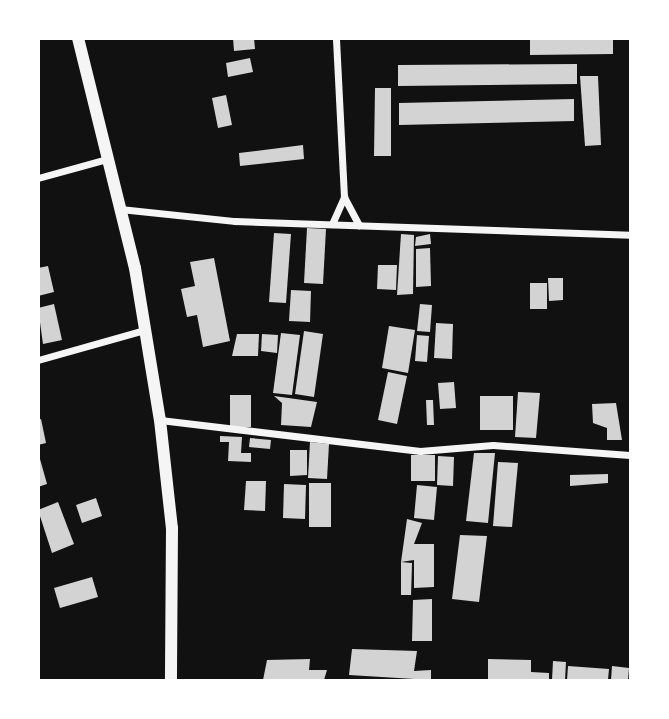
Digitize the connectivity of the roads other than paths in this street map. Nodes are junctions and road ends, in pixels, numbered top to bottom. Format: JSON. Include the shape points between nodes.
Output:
{"nodes":[{"id":1,"x":78,"y":38,"type":"edge"},
{"id":2,"x":336,"y":38,"type":"edge"},
{"id":3,"x":107,"y":159,"type":"junction"},
{"id":4,"x":38,"y":178,"type":"edge"},
{"id":5,"x":344,"y":197,"type":"junction"},
{"id":6,"x":120,"y":209,"type":"junction"},
{"id":7,"x":332,"y":224,"type":"junction"},
{"id":8,"x":359,"y":225,"type":"junction"},
{"id":9,"x":631,"y":235,"type":"edge"},
{"id":10,"x":145,"y":330,"type":"junction"},
{"id":11,"x":38,"y":360,"type":"edge"},
{"id":12,"x":160,"y":420,"type":"junction"},
{"id":13,"x":631,"y":455,"type":"edge"},
{"id":14,"x":171,"y":681,"type":"edge"}],
"edges":[{"from":1,"to":3,"type":"highway"},
{"from":2,"to":5,"type":"street"},
{"from":3,"to":4,"type":"street"},
{"from":3,"to":6,"type":"highway"},
{"from":5,"to":7,"type":"street"},
{"from":5,"to":8,"type":"street"},
{"from":6,"to":7,"type":"street"},
{"from":6,"to":10,"type":"highway"},
{"from":7,"to":8,"type":"street"},
{"from":8,"to":9,"type":"street"},
{"from":10,"to":11,"type":"street"},
{"from":10,"to":12,"type":"highway"},
{"from":12,"to":13,"type":"street","via":[[420,451],[494,445]]},
{"from":12,"to":14,"type":"highway","via":[[172,528]]}]}
